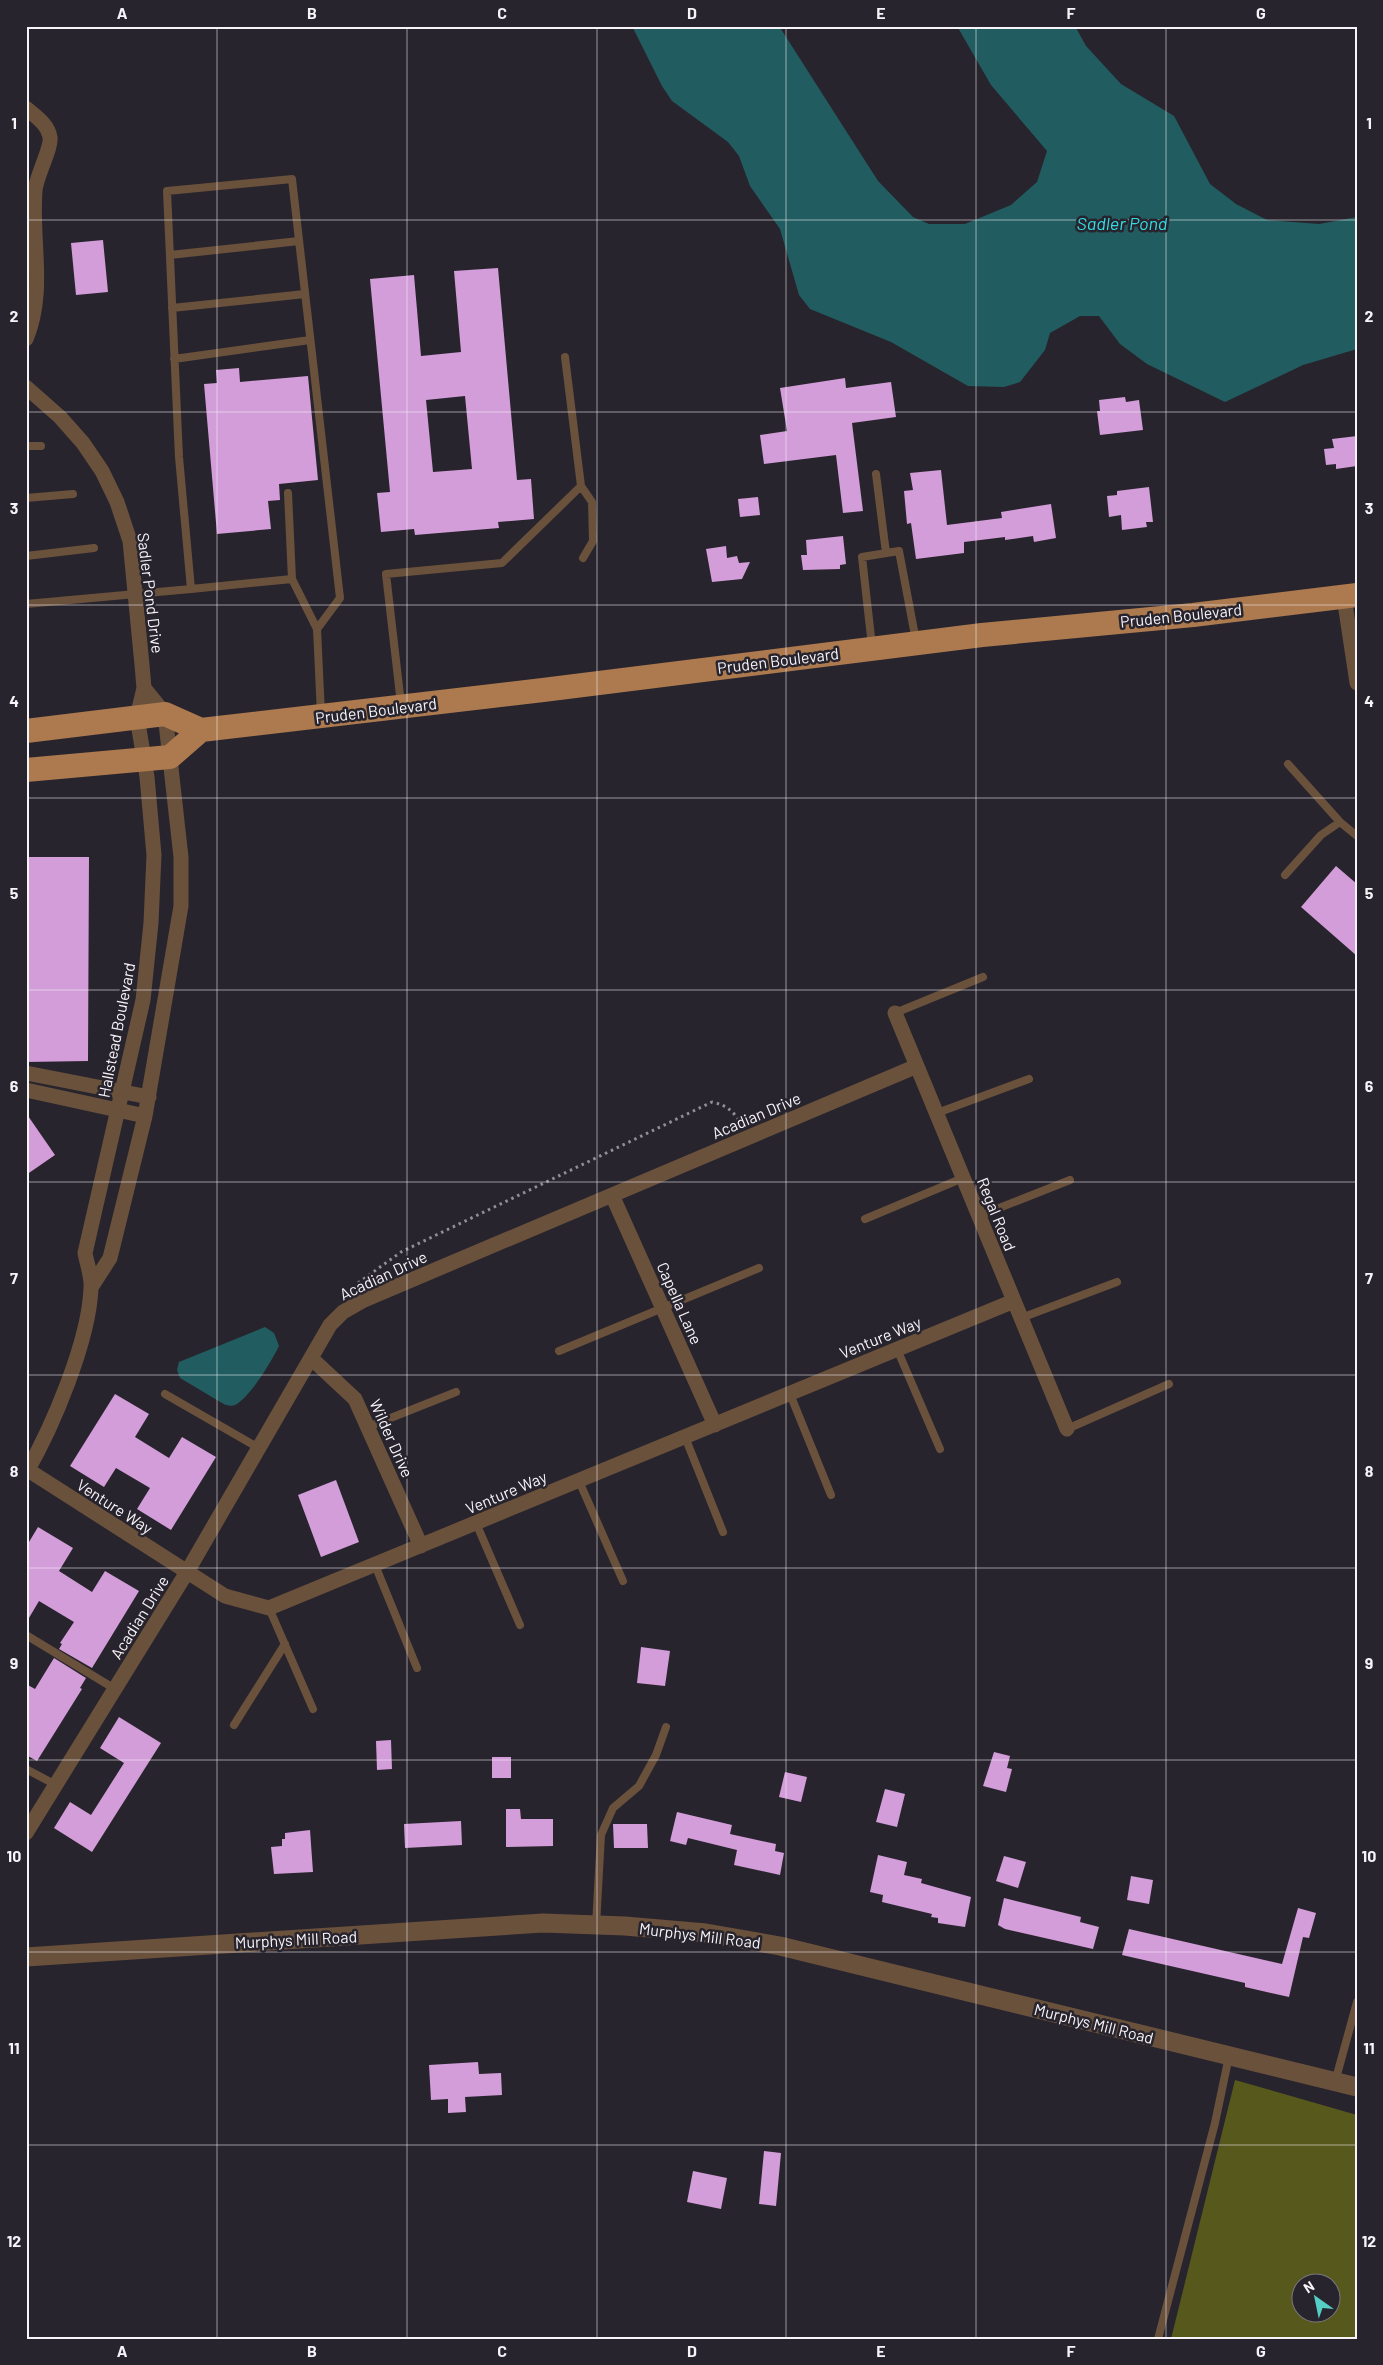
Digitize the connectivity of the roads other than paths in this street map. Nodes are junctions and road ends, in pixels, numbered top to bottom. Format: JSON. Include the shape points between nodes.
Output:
{"nodes":[{"id":1,"x":26,"y":108,"type":"edge"},
{"id":2,"x":299,"y":241,"type":"junction"},
{"id":3,"x":170,"y":256,"type":"junction"},
{"id":4,"x":32,"y":279,"type":"edge"},
{"id":5,"x":305,"y":294,"type":"junction"},
{"id":6,"x":172,"y":308,"type":"junction"},
{"id":7,"x":26,"y":339,"type":"edge"},
{"id":8,"x":310,"y":340,"type":"junction"},
{"id":9,"x":565,"y":357,"type":"dead end"},
{"id":10,"x":174,"y":359,"type":"junction"},
{"id":11,"x":26,"y":387,"type":"edge"},
{"id":12,"x":26,"y":446,"type":"edge"},
{"id":13,"x":42,"y":446,"type":"dead end"},
{"id":14,"x":876,"y":474,"type":"dead end"},
{"id":15,"x":581,"y":486,"type":"junction"},
{"id":16,"x":288,"y":493,"type":"dead end"},
{"id":17,"x":73,"y":494,"type":"dead end"},
{"id":18,"x":26,"y":498,"type":"edge"},
{"id":19,"x":94,"y":548,"type":"dead end"},
{"id":20,"x":886,"y":553,"type":"junction"},
{"id":21,"x":26,"y":556,"type":"edge"},
{"id":22,"x":582,"y":558,"type":"dead end"},
{"id":23,"x":292,"y":579,"type":"junction"},
{"id":24,"x":191,"y":589,"type":"junction"},
{"id":25,"x":136,"y":594,"type":"junction"},
{"id":26,"x":1350,"y":596,"type":"edge"},
{"id":27,"x":26,"y":604,"type":"edge"},
{"id":28,"x":317,"y":629,"type":"junction"},
{"id":29,"x":916,"y":643,"type":"junction"},
{"id":30,"x":872,"y":648,"type":"junction"},
{"id":31,"x":1357,"y":683,"type":"edge"},
{"id":32,"x":144,"y":688,"type":"junction"},
{"id":33,"x":402,"y":706,"type":"junction"},
{"id":34,"x":165,"y":714,"type":"junction"},
{"id":35,"x":321,"y":716,"type":"junction"},
{"id":36,"x":137,"y":717,"type":"junction"},
{"id":37,"x":200,"y":730,"type":"junction"},
{"id":38,"x":26,"y":731,"type":"edge"},
{"id":39,"x":170,"y":757,"type":"junction"},
{"id":40,"x":144,"y":759,"type":"junction"},
{"id":41,"x":1288,"y":764,"type":"dead end"},
{"id":42,"x":26,"y":770,"type":"edge"},
{"id":43,"x":1340,"y":822,"type":"junction"},
{"id":44,"x":1357,"y":836,"type":"edge"},
{"id":45,"x":1285,"y":875,"type":"dead end"},
{"id":46,"x":983,"y":977,"type":"dead end"},
{"id":47,"x":895,"y":1013,"type":"joint"},
{"id":48,"x":917,"y":1066,"type":"junction"},
{"id":49,"x":26,"y":1073,"type":"edge"},
{"id":50,"x":1029,"y":1078,"type":"dead end"},
{"id":51,"x":26,"y":1090,"type":"edge"},
{"id":52,"x":121,"y":1091,"type":"junction"},
{"id":53,"x":149,"y":1097,"type":"junction"},
{"id":54,"x":118,"y":1108,"type":"junction"},
{"id":55,"x":937,"y":1113,"type":"junction"},
{"id":56,"x":145,"y":1116,"type":"junction"},
{"id":57,"x":963,"y":1178,"type":"junction"},
{"id":58,"x":1070,"y":1180,"type":"dead end"},
{"id":59,"x":612,"y":1195,"type":"junction"},
{"id":60,"x":979,"y":1216,"type":"junction"},
{"id":61,"x":866,"y":1219,"type":"dead end"},
{"id":62,"x":759,"y":1268,"type":"dead end"},
{"id":63,"x":1117,"y":1282,"type":"dead end"},
{"id":64,"x":92,"y":1286,"type":"junction"},
{"id":65,"x":1014,"y":1301,"type":"junction"},
{"id":66,"x":663,"y":1308,"type":"junction"},
{"id":67,"x":1021,"y":1318,"type":"junction"},
{"id":68,"x":897,"y":1349,"type":"junction"},
{"id":69,"x":559,"y":1351,"type":"dead end"},
{"id":70,"x":311,"y":1358,"type":"junction"},
{"id":71,"x":1169,"y":1384,"type":"dead end"},
{"id":72,"x":456,"y":1392,"type":"dead end"},
{"id":73,"x":165,"y":1394,"type":"dead end"},
{"id":74,"x":790,"y":1394,"type":"junction"},
{"id":75,"x":715,"y":1425,"type":"junction"},
{"id":76,"x":368,"y":1427,"type":"junction"},
{"id":77,"x":1067,"y":1429,"type":"joint"},
{"id":78,"x":685,"y":1437,"type":"junction"},
{"id":79,"x":259,"y":1448,"type":"junction"},
{"id":80,"x":940,"y":1449,"type":"dead end"},
{"id":81,"x":27,"y":1471,"type":"edge"},
{"id":82,"x":580,"y":1481,"type":"junction"},
{"id":83,"x":831,"y":1495,"type":"dead end"},
{"id":84,"x":476,"y":1523,"type":"junction"},
{"id":85,"x":723,"y":1532,"type":"dead end"},
{"id":86,"x":422,"y":1546,"type":"junction"},
{"id":87,"x":375,"y":1565,"type":"junction"},
{"id":88,"x":187,"y":1572,"type":"junction"},
{"id":89,"x":624,"y":1581,"type":"dead end"},
{"id":90,"x":269,"y":1608,"type":"junction"},
{"id":91,"x":520,"y":1625,"type":"dead end"},
{"id":92,"x":26,"y":1635,"type":"edge"},
{"id":93,"x":285,"y":1644,"type":"junction"},
{"id":94,"x":417,"y":1668,"type":"dead end"},
{"id":95,"x":115,"y":1689,"type":"junction"},
{"id":96,"x":314,"y":1709,"type":"dead end"},
{"id":97,"x":234,"y":1725,"type":"dead end"},
{"id":98,"x":666,"y":1728,"type":"dead end"},
{"id":99,"x":26,"y":1769,"type":"edge"},
{"id":100,"x":56,"y":1785,"type":"junction"},
{"id":101,"x":26,"y":1833,"type":"edge"},
{"id":102,"x":596,"y":1925,"type":"junction"},
{"id":103,"x":26,"y":1957,"type":"edge"},
{"id":104,"x":1357,"y":2002,"type":"edge"},
{"id":105,"x":1229,"y":2056,"type":"junction"},
{"id":106,"x":1335,"y":2082,"type":"junction"},
{"id":107,"x":1357,"y":2087,"type":"edge"},
{"id":108,"x":1158,"y":2339,"type":"edge"}],
"edges":[{"from":1,"to":4,"type":"street","via":[[46,126],[50,136],[35,191]]},
{"from":2,"to":3,"type":"lane"},
{"from":2,"to":3,"type":"lane","via":[[292,179],[166,191]]},
{"from":2,"to":5,"type":"lane"},
{"from":3,"to":6,"type":"lane"},
{"from":4,"to":7,"type":"street","via":[[34,312]]},
{"from":5,"to":6,"type":"lane"},
{"from":5,"to":8,"type":"lane"},
{"from":6,"to":10,"type":"lane"},
{"from":8,"to":10,"type":"lane"},
{"from":8,"to":28,"type":"lane","via":[[340,598]]},
{"from":9,"to":15,"type":"lane"},
{"from":10,"to":24,"type":"lane"},
{"from":11,"to":25,"type":"street","name":"Sadler Pond Drive","via":[[60,416],[102,471],[130,541]]},
{"from":12,"to":13,"type":"lane"},
{"from":14,"to":20,"type":"lane"},
{"from":15,"to":22,"type":"lane","via":[[592,502],[593,541]]},
{"from":15,"to":33,"type":"lane","via":[[502,563],[386,574]]},
{"from":16,"to":23,"type":"lane"},
{"from":17,"to":18,"type":"lane"},
{"from":19,"to":21,"type":"lane"},
{"from":20,"to":29,"type":"lane","via":[[899,551]]},
{"from":20,"to":30,"type":"lane","via":[[862,557]]},
{"from":23,"to":24,"type":"lane"},
{"from":23,"to":28,"type":"lane"},
{"from":24,"to":25,"type":"lane"},
{"from":25,"to":27,"type":"lane"},
{"from":25,"to":32,"type":"street","name":"Sadler Pond Drive"},
{"from":26,"to":29,"type":"main road","name":"Pruden Boulevard"},
{"from":26,"to":31,"type":"street"},
{"from":28,"to":35,"type":"lane"},
{"from":29,"to":30,"type":"main road","name":"Pruden Boulevard"},
{"from":30,"to":33,"type":"main road","name":"Pruden Boulevard"},
{"from":32,"to":34,"type":"street"},
{"from":32,"to":36,"type":"street","name":"Sadler Pond Drive"},
{"from":33,"to":35,"type":"main road","name":"Pruden Boulevard"},
{"from":34,"to":36,"type":"main road"},
{"from":34,"to":37,"type":"main road"},
{"from":34,"to":39,"type":"street"},
{"from":35,"to":37,"type":"main road","name":"Pruden Boulevard"},
{"from":36,"to":38,"type":"main road"},
{"from":36,"to":40,"type":"street","name":"Hallstead Boulevard"},
{"from":37,"to":39,"type":"main road"},
{"from":39,"to":40,"type":"main road"},
{"from":39,"to":53,"type":"street","name":"Hallstead Boulevard","via":[[181,857],[181,906]]},
{"from":40,"to":42,"type":"main road"},
{"from":40,"to":52,"type":"street","name":"Hallstead Boulevard","via":[[154,855],[152,923],[143,1000]]},
{"from":41,"to":43,"type":"lane"},
{"from":43,"to":44,"type":"lane"},
{"from":43,"to":45,"type":"lane","via":[[1321,835]]},
{"from":46,"to":47,"type":"lane"},
{"from":47,"to":48,"type":"street","name":"Regal Road"},
{"from":48,"to":55,"type":"street","name":"Regal Road"},
{"from":48,"to":59,"type":"street","name":"Acadian Drive"},
{"from":49,"to":52,"type":"street"},
{"from":50,"to":55,"type":"lane"},
{"from":51,"to":54,"type":"street"},
{"from":52,"to":53,"type":"street"},
{"from":52,"to":54,"type":"street","name":"Hallstead Boulevard"},
{"from":53,"to":56,"type":"street","name":"Hallstead Boulevard"},
{"from":54,"to":56,"type":"street"},
{"from":54,"to":64,"type":"street","name":"Hallstead Boulevard","via":[[85,1253]]},
{"from":55,"to":57,"type":"street","name":"Regal Road"},
{"from":56,"to":64,"type":"street","name":"Hallstead Boulevard","via":[[110,1258]]},
{"from":57,"to":60,"type":"street","name":"Regal Road"},
{"from":57,"to":61,"type":"lane"},
{"from":58,"to":60,"type":"lane"},
{"from":59,"to":66,"type":"street","name":"Capella Lane"},
{"from":59,"to":70,"type":"street","name":"Acadian Drive","via":[[364,1300],[330,1324]]},
{"from":60,"to":65,"type":"street","name":"Regal Road"},
{"from":62,"to":66,"type":"lane"},
{"from":63,"to":67,"type":"lane"},
{"from":64,"to":81,"type":"street","name":"Hallstead Boulevard","via":[[86,1323],[69,1381]]},
{"from":65,"to":67,"type":"street","name":"Regal Road"},
{"from":65,"to":68,"type":"street","name":"Venture Way"},
{"from":66,"to":69,"type":"lane"},
{"from":66,"to":75,"type":"street","name":"Capella Lane"},
{"from":67,"to":77,"type":"street","name":"Regal Road"},
{"from":68,"to":74,"type":"street","name":"Venture Way"},
{"from":68,"to":80,"type":"lane"},
{"from":70,"to":76,"type":"street","name":"Wilder Drive","via":[[355,1399]]},
{"from":70,"to":79,"type":"street","name":"Acadian Drive"},
{"from":71,"to":77,"type":"lane"},
{"from":72,"to":76,"type":"lane"},
{"from":73,"to":79,"type":"lane"},
{"from":74,"to":75,"type":"street","name":"Venture Way"},
{"from":74,"to":83,"type":"lane"},
{"from":75,"to":78,"type":"street","name":"Venture Way"},
{"from":76,"to":86,"type":"street","name":"Wilder Drive"},
{"from":78,"to":82,"type":"street","name":"Venture Way"},
{"from":78,"to":85,"type":"lane"},
{"from":79,"to":88,"type":"street","name":"Acadian Drive"},
{"from":81,"to":88,"type":"street","name":"Venture Way"},
{"from":82,"to":84,"type":"street","name":"Venture Way"},
{"from":82,"to":89,"type":"lane"},
{"from":84,"to":86,"type":"street","name":"Venture Way"},
{"from":84,"to":91,"type":"lane"},
{"from":86,"to":87,"type":"street","name":"Venture Way"},
{"from":87,"to":90,"type":"street","name":"Venture Way"},
{"from":87,"to":94,"type":"lane"},
{"from":88,"to":90,"type":"street","name":"Venture Way","via":[[225,1596]]},
{"from":88,"to":95,"type":"street","name":"Acadian Drive"},
{"from":90,"to":93,"type":"lane"},
{"from":92,"to":95,"type":"lane"},
{"from":93,"to":96,"type":"lane"},
{"from":93,"to":97,"type":"lane"},
{"from":95,"to":100,"type":"street","name":"Acadian Drive"},
{"from":98,"to":102,"type":"lane","via":[[639,1786],[613,1808],[601,1835]]},
{"from":99,"to":100,"type":"lane"},
{"from":100,"to":101,"type":"street","name":"Acadian Drive"},
{"from":102,"to":103,"type":"street","name":"Murphys Mill Road","via":[[543,1924]]},
{"from":102,"to":105,"type":"street","name":"Murphys Mill Road","via":[[706,1933],[780,1946]]},
{"from":104,"to":106,"type":"lane"},
{"from":105,"to":106,"type":"street","name":"Murphys Mill Road"},
{"from":105,"to":108,"type":"lane","via":[[1215,2123]]},
{"from":106,"to":107,"type":"street","name":"Murphys Mill Road"}]}
